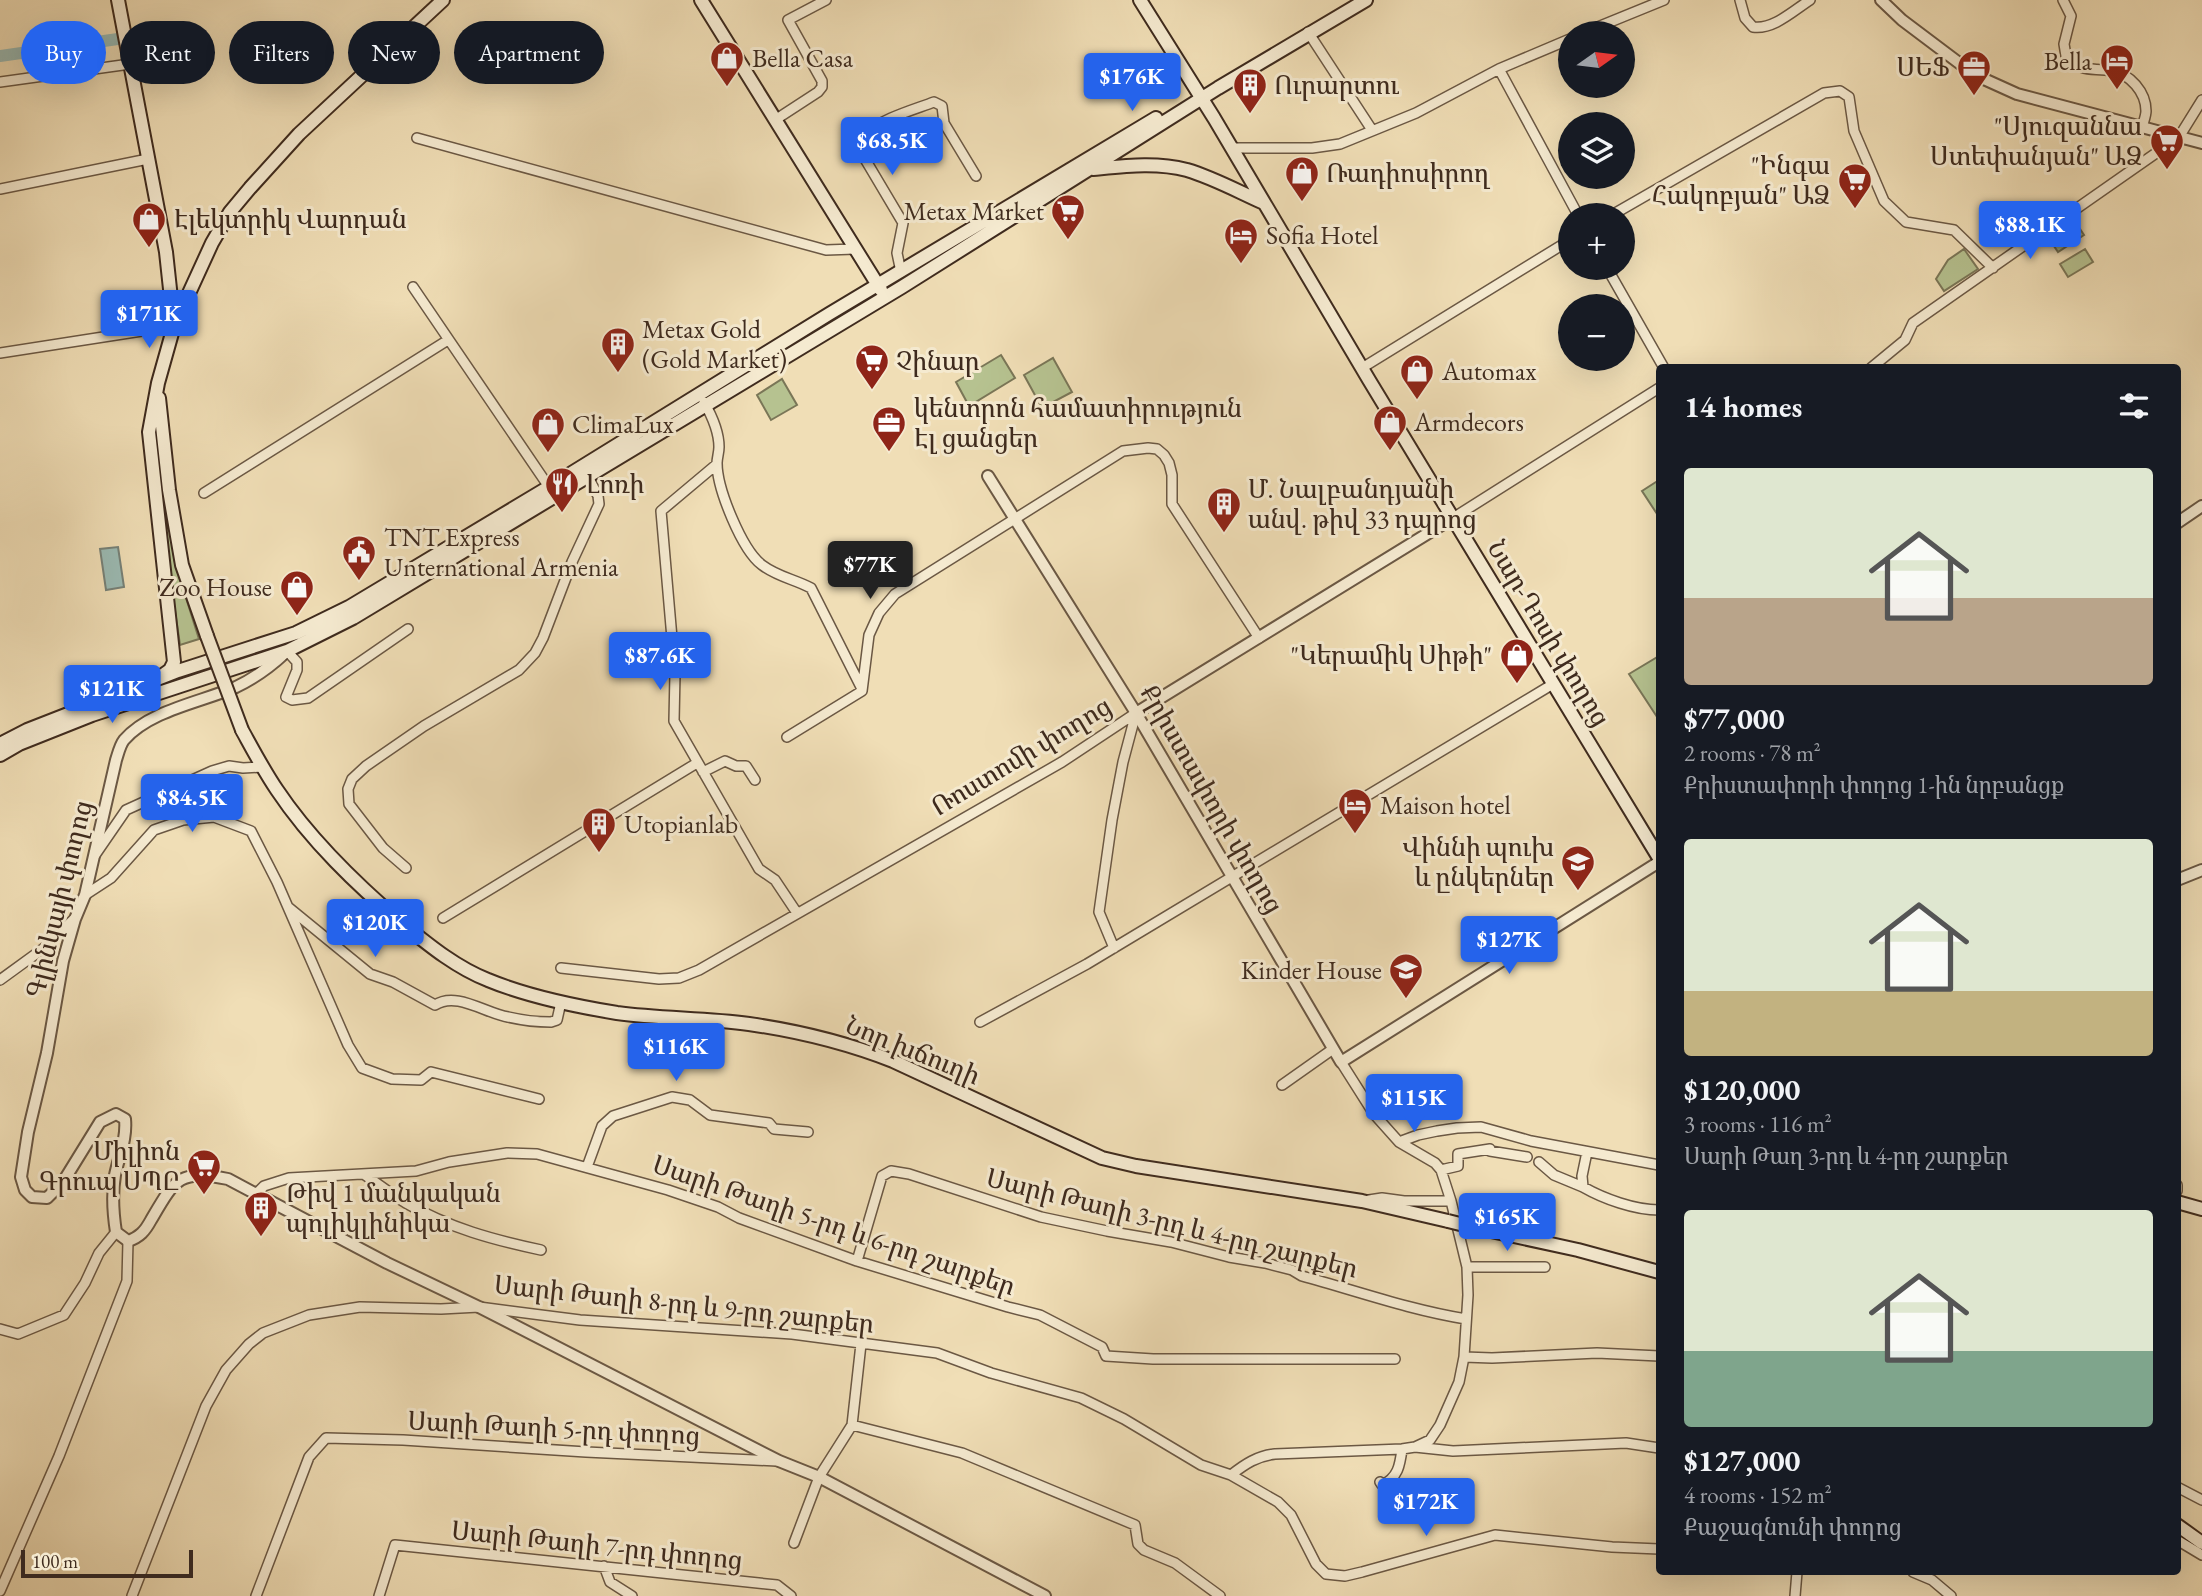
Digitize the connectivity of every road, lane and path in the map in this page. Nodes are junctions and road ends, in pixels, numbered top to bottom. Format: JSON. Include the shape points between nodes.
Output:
{"nodes":[{"id":1,"x":118,"y":0,"type":"edge"},
{"id":2,"x":443,"y":0,"type":"edge"},
{"id":3,"x":701,"y":0,"type":"edge"},
{"id":4,"x":826,"y":0,"type":"edge"},
{"id":5,"x":1140,"y":0,"type":"edge"},
{"id":6,"x":1359,"y":0,"type":"edge"},
{"id":7,"x":1366,"y":0,"type":"edge"},
{"id":8,"x":1663,"y":0,"type":"edge"},
{"id":9,"x":1740,"y":0,"type":"edge"},
{"id":10,"x":1810,"y":0,"type":"edge"},
{"id":11,"x":1881,"y":0,"type":"edge"},
{"id":12,"x":1888,"y":0,"type":"edge"},
{"id":13,"x":2063,"y":0,"type":"edge"},
{"id":14,"x":123,"y":21,"type":"edge"},
{"id":15,"x":1612,"y":21,"type":"edge"},
{"id":16,"x":1309,"y":34,"type":"junction"},
{"id":17,"x":1558,"y":44,"type":"edge"},
{"id":18,"x":120,"y":62,"type":"edge"},
{"id":19,"x":1499,"y":69,"type":"junction"},
{"id":20,"x":0,"y":82,"type":"edge"},
{"id":21,"x":134,"y":84,"type":"edge"},
{"id":22,"x":1199,"y":96,"type":"junction"},
{"id":23,"x":2202,"y":100,"type":"edge"},
{"id":24,"x":775,"y":120,"type":"junction"},
{"id":25,"x":2143,"y":125,"type":"junction"},
{"id":26,"x":1372,"y":131,"type":"junction"},
{"id":27,"x":2180,"y":135,"type":"junction"},
{"id":28,"x":417,"y":138,"type":"dead end"},
{"id":29,"x":2202,"y":141,"type":"edge"},
{"id":30,"x":1231,"y":148,"type":"junction"},
{"id":31,"x":148,"y":159,"type":"junction"},
{"id":32,"x":1091,"y":170,"type":"junction"},
{"id":33,"x":976,"y":176,"type":"dead end"},
{"id":34,"x":0,"y":189,"type":"edge"},
{"id":35,"x":1264,"y":203,"type":"junction"},
{"id":36,"x":1572,"y":203,"type":"edge"},
{"id":37,"x":1633,"y":203,"type":"edge"},
{"id":38,"x":1558,"y":247,"type":"edge"},
{"id":39,"x":855,"y":249,"type":"junction"},
{"id":40,"x":1993,"y":268,"type":"junction"},
{"id":41,"x":901,"y":272,"type":"junction"},
{"id":42,"x":1614,"y":280,"type":"edge"},
{"id":43,"x":413,"y":287,"type":"dead end"},
{"id":44,"x":882,"y":291,"type":"junction"},
{"id":45,"x":174,"y":326,"type":"junction"},
{"id":46,"x":448,"y":340,"type":"junction"},
{"id":47,"x":0,"y":353,"type":"edge"},
{"id":48,"x":1662,"y":364,"type":"edge"},
{"id":49,"x":1876,"y":364,"type":"edge"},
{"id":50,"x":1362,"y":368,"type":"junction"},
{"id":51,"x":158,"y":383,"type":"junction"},
{"id":52,"x":1656,"y":390,"type":"edge"},
{"id":53,"x":702,"y":400,"type":"junction"},
{"id":54,"x":717,"y":464,"type":"junction"},
{"id":55,"x":585,"y":472,"type":"junction"},
{"id":56,"x":988,"y":476,"type":"dead end"},
{"id":57,"x":549,"y":487,"type":"junction"},
{"id":58,"x":204,"y":493,"type":"dead end"},
{"id":59,"x":2202,"y":506,"type":"edge"},
{"id":60,"x":1014,"y":518,"type":"junction"},
{"id":61,"x":1453,"y":518,"type":"junction"},
{"id":62,"x":2181,"y":520,"type":"edge"},
{"id":63,"x":408,"y":629,"type":"dead end"},
{"id":64,"x":1259,"y":638,"type":"junction"},
{"id":65,"x":287,"y":651,"type":"junction"},
{"id":66,"x":178,"y":671,"type":"junction"},
{"id":67,"x":156,"y":680,"type":"junction"},
{"id":68,"x":1553,"y":684,"type":"junction"},
{"id":69,"x":178,"y":686,"type":"junction"},
{"id":70,"x":862,"y":691,"type":"junction"},
{"id":71,"x":178,"y":707,"type":"junction"},
{"id":72,"x":1136,"y":713,"type":"junction"},
{"id":73,"x":787,"y":737,"type":"dead end"},
{"id":74,"x":0,"y":744,"type":"edge"},
{"id":75,"x":0,"y":755,"type":"edge"},
{"id":76,"x":263,"y":767,"type":"junction"},
{"id":77,"x":700,"y":768,"type":"junction"},
{"id":78,"x":755,"y":780,"type":"dead end"},
{"id":79,"x":1656,"y":855,"type":"edge"},
{"id":80,"x":94,"y":856,"type":"junction"},
{"id":81,"x":1656,"y":862,"type":"edge"},
{"id":82,"x":406,"y":868,"type":"dead end"},
{"id":83,"x":2202,"y":870,"type":"edge"},
{"id":84,"x":1231,"y":877,"type":"junction"},
{"id":85,"x":2181,"y":878,"type":"edge"},
{"id":86,"x":85,"y":895,"type":"junction"},
{"id":87,"x":287,"y":906,"type":"junction"},
{"id":88,"x":797,"y":913,"type":"junction"},
{"id":89,"x":443,"y":918,"type":"dead end"},
{"id":90,"x":75,"y":919,"type":"junction"},
{"id":91,"x":1114,"y":948,"type":"junction"},
{"id":92,"x":561,"y":968,"type":"dead end"},
{"id":93,"x":0,"y":980,"type":"edge"},
{"id":94,"x":561,"y":1002,"type":"junction"},
{"id":95,"x":979,"y":1022,"type":"dead end"},
{"id":96,"x":1333,"y":1049,"type":"junction"},
{"id":97,"x":1341,"y":1062,"type":"junction"},
{"id":98,"x":1282,"y":1085,"type":"dead end"},
{"id":99,"x":539,"y":1099,"type":"dead end"},
{"id":100,"x":808,"y":1132,"type":"dead end"},
{"id":101,"x":1399,"y":1142,"type":"junction"},
{"id":102,"x":1587,"y":1152,"type":"junction"},
{"id":103,"x":1527,"y":1157,"type":"dead end"},
{"id":104,"x":1539,"y":1162,"type":"dead end"},
{"id":105,"x":1656,"y":1165,"type":"edge"},
{"id":106,"x":587,"y":1167,"type":"junction"},
{"id":107,"x":1441,"y":1170,"type":"junction"},
{"id":108,"x":365,"y":1175,"type":"junction"},
{"id":109,"x":1583,"y":1187,"type":"junction"},
{"id":110,"x":256,"y":1194,"type":"junction"},
{"id":111,"x":1451,"y":1200,"type":"junction"},
{"id":112,"x":1362,"y":1201,"type":"junction"},
{"id":113,"x":2181,"y":1203,"type":"edge"},
{"id":114,"x":2202,"y":1209,"type":"edge"},
{"id":115,"x":1656,"y":1210,"type":"edge"},
{"id":116,"x":116,"y":1231,"type":"junction"},
{"id":117,"x":128,"y":1241,"type":"junction"},
{"id":118,"x":541,"y":1250,"type":"dead end"},
{"id":119,"x":857,"y":1261,"type":"junction"},
{"id":120,"x":1545,"y":1267,"type":"dead end"},
{"id":121,"x":1467,"y":1268,"type":"junction"},
{"id":122,"x":1656,"y":1271,"type":"edge"},
{"id":123,"x":479,"y":1307,"type":"junction"},
{"id":124,"x":1466,"y":1319,"type":"junction"},
{"id":125,"x":0,"y":1329,"type":"edge"},
{"id":126,"x":861,"y":1344,"type":"junction"},
{"id":127,"x":1656,"y":1356,"type":"edge"},
{"id":128,"x":1464,"y":1357,"type":"junction"},
{"id":129,"x":1395,"y":1359,"type":"dead end"},
{"id":130,"x":852,"y":1425,"type":"junction"},
{"id":131,"x":1415,"y":1447,"type":"junction"},
{"id":132,"x":1656,"y":1448,"type":"edge"},
{"id":133,"x":1402,"y":1449,"type":"junction"},
{"id":134,"x":779,"y":1461,"type":"junction"},
{"id":135,"x":1231,"y":1475,"type":"junction"},
{"id":136,"x":819,"y":1477,"type":"junction"},
{"id":137,"x":1380,"y":1482,"type":"dead end"},
{"id":138,"x":2181,"y":1489,"type":"edge"},
{"id":139,"x":2202,"y":1500,"type":"edge"},
{"id":140,"x":2181,"y":1528,"type":"edge"},
{"id":141,"x":2181,"y":1542,"type":"edge"},
{"id":142,"x":794,"y":1543,"type":"dead end"},
{"id":143,"x":2202,"y":1543,"type":"edge"},
{"id":144,"x":1656,"y":1549,"type":"edge"},
{"id":145,"x":2202,"y":1555,"type":"edge"},
{"id":146,"x":604,"y":1566,"type":"junction"},
{"id":147,"x":1797,"y":1575,"type":"edge"},
{"id":148,"x":1920,"y":1575,"type":"edge"},
{"id":149,"x":0,"y":1591,"type":"edge"},
{"id":150,"x":132,"y":1596,"type":"edge"},
{"id":151,"x":256,"y":1596,"type":"edge"},
{"id":152,"x":379,"y":1596,"type":"edge"},
{"id":153,"x":632,"y":1596,"type":"edge"},
{"id":154,"x":792,"y":1596,"type":"edge"},
{"id":155,"x":1045,"y":1596,"type":"edge"},
{"id":156,"x":1220,"y":1596,"type":"edge"},
{"id":157,"x":1795,"y":1596,"type":"edge"},
{"id":158,"x":1951,"y":1596,"type":"edge"}],
"edges":[{"from":1,"to":14,"type":"main road"},
{"from":2,"to":45,"type":"main road","via":[[299,134],[230,212]]},
{"from":3,"to":24,"type":"main road"},
{"from":4,"to":24,"type":"street","via":[[788,20],[822,87]]},
{"from":5,"to":22,"type":"main road","name":"Նար-Դոսի փողոց"},
{"from":6,"to":16,"type":"main road"},
{"from":7,"to":16,"type":"main road"},
{"from":8,"to":15,"type":"street"},
{"from":9,"to":10,"type":"street","via":[[1745,18],[1753,27],[1762,28]]},
{"from":11,"to":25,"type":"street","via":[[1975,75],[2017,94]]},
{"from":12,"to":25,"type":"street","via":[[1977,71],[2019,90]]},
{"from":13,"to":25,"type":"street","via":[[2071,16],[2066,56],[2085,69],[2121,72],[2139,87],[2146,111]]},
{"from":16,"to":22,"type":"main road"},
{"from":16,"to":26,"type":"street"},
{"from":17,"to":19,"type":"street"},
{"from":18,"to":20,"type":"street"},
{"from":19,"to":26,"type":"street"},
{"from":19,"to":36,"type":"street"},
{"from":21,"to":31,"type":"main road"},
{"from":22,"to":30,"type":"main road","name":"Նար-Դոսի փողոց"},
{"from":22,"to":32,"type":"main road"},
{"from":22,"to":41,"type":"main road"},
{"from":23,"to":27,"type":"street"},
{"from":24,"to":39,"type":"main road"},
{"from":25,"to":27,"type":"street"},
{"from":26,"to":30,"type":"street","via":[[1332,146]]},
{"from":27,"to":29,"type":"street"},
{"from":27,"to":40,"type":"street"},
{"from":28,"to":39,"type":"street","via":[[826,250]]},
{"from":30,"to":35,"type":"main road","name":"Նար-Դոսի փողոց"},
{"from":31,"to":34,"type":"street"},
{"from":31,"to":45,"type":"main road"},
{"from":32,"to":35,"type":"main road","via":[[1174,167]]},
{"from":32,"to":44,"type":"main road"},
{"from":33,"to":41,"type":"street","via":[[944,123],[942,106],[934,102],[869,133],[862,154],[903,223],[898,253]]},
{"from":35,"to":50,"type":"main road","name":"Նար-Դոսի փողոց"},
{"from":37,"to":40,"type":"street","via":[[1824,93],[1840,91],[1849,97],[1854,131],[1884,201],[1906,222],[1954,230]]},
{"from":38,"to":50,"type":"street"},
{"from":39,"to":44,"type":"main road"},
{"from":40,"to":49,"type":"street","via":[[1913,323],[1905,340]]},
{"from":41,"to":44,"type":"main road"},
{"from":42,"to":48,"type":"street"},
{"from":43,"to":46,"type":"street"},
{"from":44,"to":53,"type":"main road"},
{"from":45,"to":47,"type":"street"},
{"from":45,"to":51,"type":"main road"},
{"from":46,"to":57,"type":"street"},
{"from":46,"to":58,"type":"street"},
{"from":50,"to":61,"type":"main road","name":"Նար-Դոսի փողոց"},
{"from":51,"to":67,"type":"main road","via":[[149,432],[174,662]]},
{"from":51,"to":76,"type":"main road","name":"Նոր խճուղի","bridge":true,"via":[[182,565],[242,730]]},
{"from":52,"to":61,"type":"street","name":"Ռոստոմի փողոց"},
{"from":53,"to":54,"type":"street","via":[[719,437]]},
{"from":53,"to":55,"type":"main road"},
{"from":54,"to":70,"type":"street","via":[[727,511],[741,537],[760,564],[811,588]]},
{"from":54,"to":77,"type":"street","via":[[665,506],[660,518],[675,673],[674,720]]},
{"from":55,"to":57,"type":"main road"},
{"from":55,"to":65,"type":"main road","via":[[353,618]]},
{"from":55,"to":82,"type":"street","via":[[599,504],[535,653],[519,670],[424,726],[352,779],[349,804],[383,848]]},
{"from":56,"to":60,"type":"street","name":"Քրիստափորի փողոց"},
{"from":57,"to":66,"type":"main road","via":[[296,633]]},
{"from":59,"to":62,"type":"street"},
{"from":60,"to":64,"type":"street","via":[[1123,451],[1157,449],[1169,463],[1172,504]]},
{"from":60,"to":70,"type":"street","via":[[895,594],[869,635]]},
{"from":60,"to":72,"type":"street","name":"Քրիստափորի փողոց"},
{"from":61,"to":64,"type":"street","name":"Ռոստոմի փողոց"},
{"from":61,"to":68,"type":"main road","name":"Նար-Դոսի փողոց"},
{"from":63,"to":65,"type":"street","via":[[299,700],[286,696],[297,670],[297,662]]},
{"from":64,"to":72,"type":"street","name":"Ռոստոմի փողոց"},
{"from":65,"to":69,"type":"main road"},
{"from":65,"to":71,"type":"street","name":"Գլինկայի փողոց","via":[[268,670],[237,687]]},
{"from":66,"to":67,"type":"main road"},
{"from":66,"to":69,"type":"street"},
{"from":67,"to":74,"type":"main road"},
{"from":68,"to":79,"type":"main road","name":"Նար-Դոսի փողոց"},
{"from":68,"to":84,"type":"street"},
{"from":69,"to":71,"type":"street"},
{"from":69,"to":75,"type":"main road","via":[[92,715]]},
{"from":70,"to":73,"type":"street"},
{"from":71,"to":80,"type":"street","name":"Գլինկայի փողոց","via":[[122,741]]},
{"from":72,"to":84,"type":"street","name":"Քրիստափորի փողոց"},
{"from":72,"to":88,"type":"street","name":"Ռոստոմի փողոց","via":[[1062,762]]},
{"from":72,"to":91,"type":"street","via":[[1112,820],[1099,912]]},
{"from":76,"to":80,"type":"street","via":[[229,766],[212,771],[126,810]]},
{"from":76,"to":94,"type":"main road","name":"Նոր խճուղի","via":[[309,832],[357,884],[424,941],[488,980]]},
{"from":77,"to":78,"type":"street","via":[[725,761],[746,766]]},
{"from":77,"to":88,"type":"street","via":[[759,869],[775,880]]},
{"from":77,"to":89,"type":"street"},
{"from":80,"to":86,"type":"street","name":"Գլինկայի փողոց"},
{"from":81,"to":97,"type":"street"},
{"from":83,"to":85,"type":"street"},
{"from":84,"to":91,"type":"street"},
{"from":84,"to":96,"type":"street","name":"Քրիստափորի փողոց"},
{"from":86,"to":87,"type":"street","via":[[111,878],[154,830],[183,820],[214,817],[251,831]]},
{"from":86,"to":90,"type":"street","name":"Գլինկայի փողոց"},
{"from":87,"to":94,"type":"street","via":[[370,974],[435,1004],[443,999],[507,1017],[551,1023],[557,1020]]},
{"from":87,"to":99,"type":"street","via":[[362,1068],[392,1079],[421,1080],[431,1072]]},
{"from":88,"to":92,"type":"street","name":"Ռոստոմի փողոց","via":[[679,978]]},
{"from":90,"to":93,"type":"street"},
{"from":90,"to":116,"type":"street","name":"Գլինկայի փողոց","via":[[21,1177],[32,1197],[47,1198],[63,1182],[100,1122],[116,1114],[125,1119],[115,1177]]},
{"from":91,"to":95,"type":"street"},
{"from":94,"to":112,"type":"main road","name":"Նոր խճուղի","via":[[617,1013],[805,1034],[893,1061],[1102,1158]]},
{"from":96,"to":97,"type":"street","name":"Քրիստափորի փողոց"},
{"from":96,"to":98,"type":"street"},
{"from":97,"to":101,"type":"street","name":"Քրիստափորի փողոց","via":[[1374,1114]]},
{"from":100,"to":106,"type":"street","via":[[710,1115],[690,1100],[672,1097],[613,1116],[603,1126]]},
{"from":101,"to":102,"type":"street","via":[[1437,1131],[1480,1127]]},
{"from":101,"to":107,"type":"street","name":"Քրիստափորի փողոց"},
{"from":102,"to":105,"type":"street"},
{"from":102,"to":109,"type":"street"},
{"from":103,"to":107,"type":"street","via":[[1490,1149],[1458,1154],[1458,1166]]},
{"from":104,"to":109,"type":"street","via":[[1554,1175]]},
{"from":106,"to":108,"type":"street","name":"Սարի Թաղի 5-րդ և 6-րդ շարքեր","via":[[537,1154],[507,1153],[416,1171]]},
{"from":106,"to":119,"type":"street","name":"Սարի Թաղի 5-րդ և 6-րդ շարքեր","via":[[718,1207]]},
{"from":107,"to":111,"type":"street"},
{"from":108,"to":110,"type":"street","name":"Սարի Թաղի 5-րդ և 6-րդ շարքեր","via":[[289,1178],[264,1186]]},
{"from":108,"to":118,"type":"street","via":[[405,1203],[461,1230]]},
{"from":109,"to":115,"type":"street"},
{"from":110,"to":117,"type":"street","name":"Սարի Թաղի 8-րդ և 9-րդ շարքեր","via":[[228,1179],[203,1174],[184,1177],[170,1187],[144,1232]]},
{"from":110,"to":123,"type":"street","name":"Սարի Թաղի 8-րդ և 9-րդ շարքեր"},
{"from":111,"to":112,"type":"street"},
{"from":111,"to":121,"type":"street"},
{"from":112,"to":122,"type":"main road","name":"Նոր խճուղի","bridge":true},
{"from":113,"to":114,"type":"main road"},
{"from":116,"to":117,"type":"street"},
{"from":116,"to":125,"type":"street","via":[[64,1315],[18,1334]]},
{"from":117,"to":149,"type":"street","via":[[127,1281]]},
{"from":119,"to":124,"type":"street","name":"Սարի Թաղի 3-րդ և 4-րդ շարքեր","via":[[882,1176],[891,1171],[1041,1217],[1265,1263],[1403,1306]]},
{"from":119,"to":129,"type":"street","name":"Սարի Թաղի 5-րդ և 6-րդ շարքեր","via":[[1041,1315],[1102,1347],[1106,1356]]},
{"from":120,"to":121,"type":"street"},
{"from":121,"to":124,"type":"street"},
{"from":123,"to":126,"type":"street","name":"Սարի Թաղի 8-րդ և 9-րդ շարքեր"},
{"from":123,"to":134,"type":"street"},
{"from":123,"to":150,"type":"street","via":[[360,1307],[324,1312],[263,1333],[248,1344],[226,1370],[206,1406]]},
{"from":124,"to":128,"type":"street"},
{"from":126,"to":130,"type":"street"},
{"from":126,"to":135,"type":"street","name":"Սարի Թաղի 8-րդ և 9-րդ շարքեր","via":[[937,1353],[1081,1398],[1201,1465]]},
{"from":127,"to":128,"type":"street"},
{"from":128,"to":131,"type":"street","via":[[1453,1400],[1440,1425],[1430,1440]]},
{"from":130,"to":136,"type":"street"},
{"from":130,"to":156,"type":"street","via":[[962,1453],[1135,1525],[1138,1544],[1144,1550],[1175,1563]]},
{"from":131,"to":132,"type":"street","via":[[1453,1451],[1626,1443]]},
{"from":131,"to":133,"type":"street"},
{"from":133,"to":135,"type":"street","via":[[1264,1455]]},
{"from":133,"to":137,"type":"street","via":[[1392,1480]]},
{"from":134,"to":136,"type":"street"},
{"from":134,"to":151,"type":"street","name":"Սարի Թաղի 5-րդ փողոց","via":[[326,1438],[309,1457]]},
{"from":135,"to":144,"type":"street","name":"Սարի Թաղի 8-րդ և 9-րդ շարքեր","via":[[1285,1508],[1316,1564],[1329,1575],[1362,1572],[1495,1535]]},
{"from":136,"to":142,"type":"street"},
{"from":136,"to":155,"type":"street"},
{"from":138,"to":139,"type":"street"},
{"from":140,"to":143,"type":"main road"},
{"from":141,"to":145,"type":"street"},
{"from":146,"to":152,"type":"street","name":"Սարի Թաղի 7-րդ փողոց","via":[[395,1545]]},
{"from":146,"to":153,"type":"street","via":[[610,1582]]},
{"from":146,"to":154,"type":"street","name":"Սարի Թաղի 7-րդ փողոց","via":[[777,1585]]},
{"from":147,"to":157,"type":"street"},
{"from":148,"to":158,"type":"street"}]}
